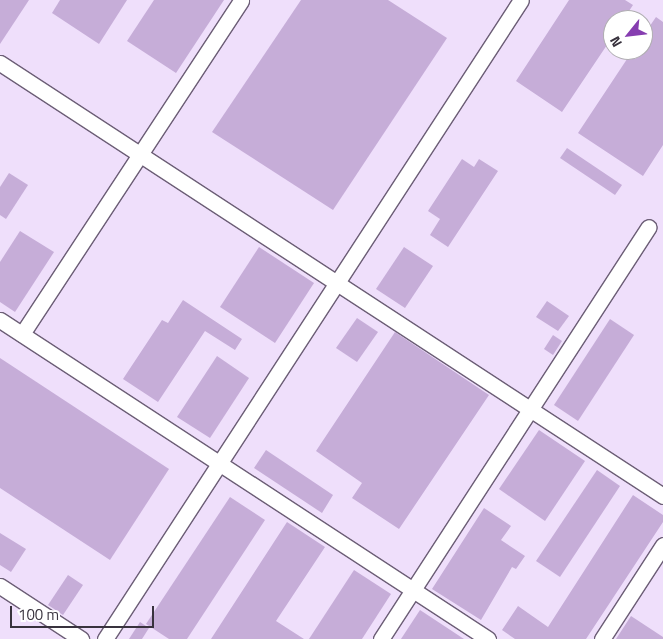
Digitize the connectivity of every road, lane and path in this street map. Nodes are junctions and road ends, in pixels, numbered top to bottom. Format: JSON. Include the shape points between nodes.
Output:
{"nodes":[{"id":1,"x":241,"y":0,"type":"edge"},
{"id":2,"x":521,"y":0,"type":"edge"},
{"id":3,"x":0,"y":63,"type":"edge"},
{"id":4,"x":139,"y":155,"type":"junction"},
{"id":5,"x":649,"y":227,"type":"dead end"},
{"id":6,"x":336,"y":284,"type":"junction"},
{"id":7,"x":0,"y":320,"type":"edge"},
{"id":8,"x":22,"y":334,"type":"junction"},
{"id":9,"x":529,"y":410,"type":"junction"},
{"id":10,"x":220,"y":464,"type":"junction"},
{"id":11,"x":663,"y":496,"type":"edge"},
{"id":12,"x":663,"y":546,"type":"edge"},
{"id":13,"x":0,"y":586,"type":"edge"},
{"id":14,"x":413,"y":590,"type":"junction"},
{"id":15,"x":82,"y":639,"type":"edge"},
{"id":16,"x":105,"y":639,"type":"edge"},
{"id":17,"x":380,"y":639,"type":"edge"},
{"id":18,"x":488,"y":639,"type":"edge"},
{"id":19,"x":602,"y":639,"type":"edge"}],
"edges":[{"from":1,"to":4,"type":"lane"},
{"from":2,"to":6,"type":"lane"},
{"from":3,"to":4,"type":"lane"},
{"from":4,"to":6,"type":"lane"},
{"from":4,"to":8,"type":"lane"},
{"from":5,"to":9,"type":"lane"},
{"from":6,"to":9,"type":"lane"},
{"from":6,"to":10,"type":"lane"},
{"from":7,"to":8,"type":"lane"},
{"from":8,"to":10,"type":"lane"},
{"from":9,"to":11,"type":"lane"},
{"from":9,"to":14,"type":"lane"},
{"from":10,"to":14,"type":"lane"},
{"from":10,"to":16,"type":"lane"},
{"from":12,"to":19,"type":"lane"},
{"from":13,"to":15,"type":"lane"},
{"from":14,"to":17,"type":"lane"},
{"from":14,"to":18,"type":"lane"}]}
